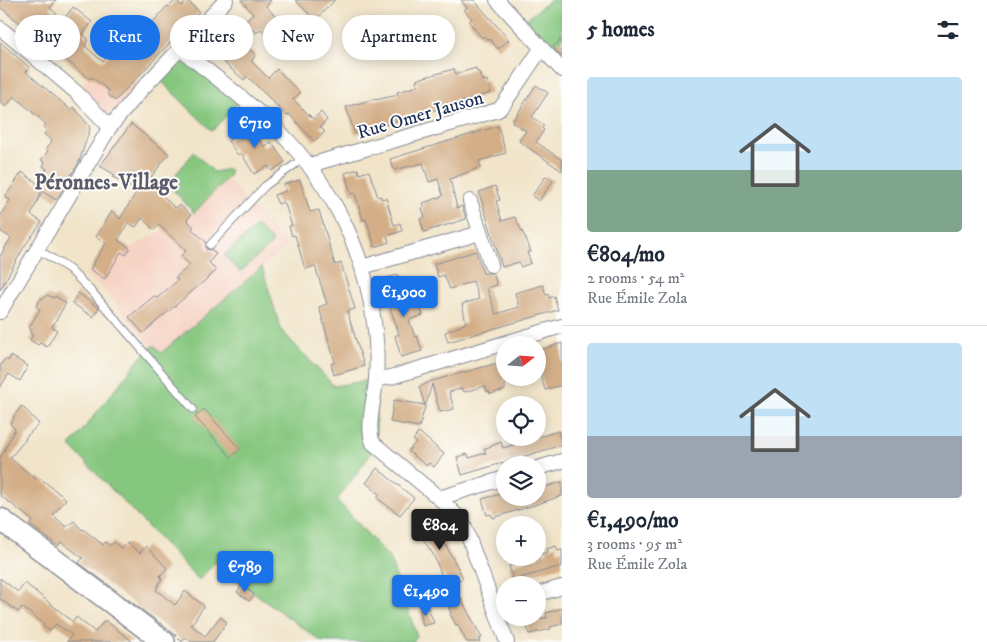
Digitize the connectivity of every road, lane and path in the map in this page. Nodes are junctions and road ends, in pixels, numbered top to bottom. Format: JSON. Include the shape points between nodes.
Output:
{"nodes":[{"id":1,"x":226,"y":0,"type":"edge"},
{"id":2,"x":497,"y":0,"type":"edge"},
{"id":3,"x":212,"y":15,"type":"edge"},
{"id":4,"x":0,"y":28,"type":"edge"},
{"id":5,"x":541,"y":49,"type":"junction"},
{"id":6,"x":170,"y":60,"type":"edge"},
{"id":7,"x":194,"y":60,"type":"edge"},
{"id":8,"x":562,"y":70,"type":"edge"},
{"id":9,"x":110,"y":127,"type":"junction"},
{"id":10,"x":307,"y":162,"type":"junction"},
{"id":11,"x":470,"y":201,"type":"dead end"},
{"id":12,"x":480,"y":233,"type":"junction"},
{"id":13,"x":210,"y":245,"type":"dead end"},
{"id":14,"x":36,"y":248,"type":"junction"},
{"id":15,"x":491,"y":265,"type":"dead end"},
{"id":16,"x":362,"y":267,"type":"junction"},
{"id":17,"x":0,"y":312,"type":"edge"},
{"id":18,"x":562,"y":326,"type":"edge"},
{"id":19,"x":376,"y":379,"type":"junction"},
{"id":20,"x":193,"y":409,"type":"dead end"},
{"id":21,"x":562,"y":461,"type":"edge"},
{"id":22,"x":546,"y":466,"type":"edge"},
{"id":23,"x":496,"y":481,"type":"edge"},
{"id":24,"x":439,"y":498,"type":"junction"},
{"id":25,"x":0,"y":519,"type":"edge"},
{"id":26,"x":562,"y":587,"type":"edge"},
{"id":27,"x":546,"y":592,"type":"edge"},
{"id":28,"x":496,"y":596,"type":"edge"},
{"id":29,"x":504,"y":626,"type":"edge"},
{"id":30,"x":164,"y":642,"type":"edge"},
{"id":31,"x":507,"y":642,"type":"edge"}],
"edges":[{"from":1,"to":3,"type":"street"},
{"from":2,"to":5,"type":"street"},
{"from":4,"to":9,"type":"street","via":[[76,92]]},
{"from":5,"to":8,"type":"street"},
{"from":5,"to":10,"type":"street","name":"Rue Omer Jauson","via":[[498,110]]},
{"from":6,"to":9,"type":"street"},
{"from":7,"to":10,"type":"street","via":[[266,119]]},
{"from":9,"to":14,"type":"street"},
{"from":10,"to":13,"type":"lane","via":[[265,186]]},
{"from":10,"to":16,"type":"street","via":[[343,219]]},
{"from":11,"to":12,"type":"street"},
{"from":12,"to":15,"type":"street"},
{"from":12,"to":16,"type":"street"},
{"from":14,"to":17,"type":"street"},
{"from":14,"to":20,"type":"lane","via":[[69,269],[93,293]]},
{"from":16,"to":19,"type":"street","via":[[375,329]]},
{"from":18,"to":19,"type":"street"},
{"from":19,"to":24,"type":"street","via":[[370,433],[372,443]]},
{"from":21,"to":22,"type":"street"},
{"from":23,"to":24,"type":"street"},
{"from":24,"to":28,"type":"street","via":[[467,527]]},
{"from":25,"to":30,"type":"main road"},
{"from":26,"to":27,"type":"street"},
{"from":29,"to":31,"type":"street"}]}
